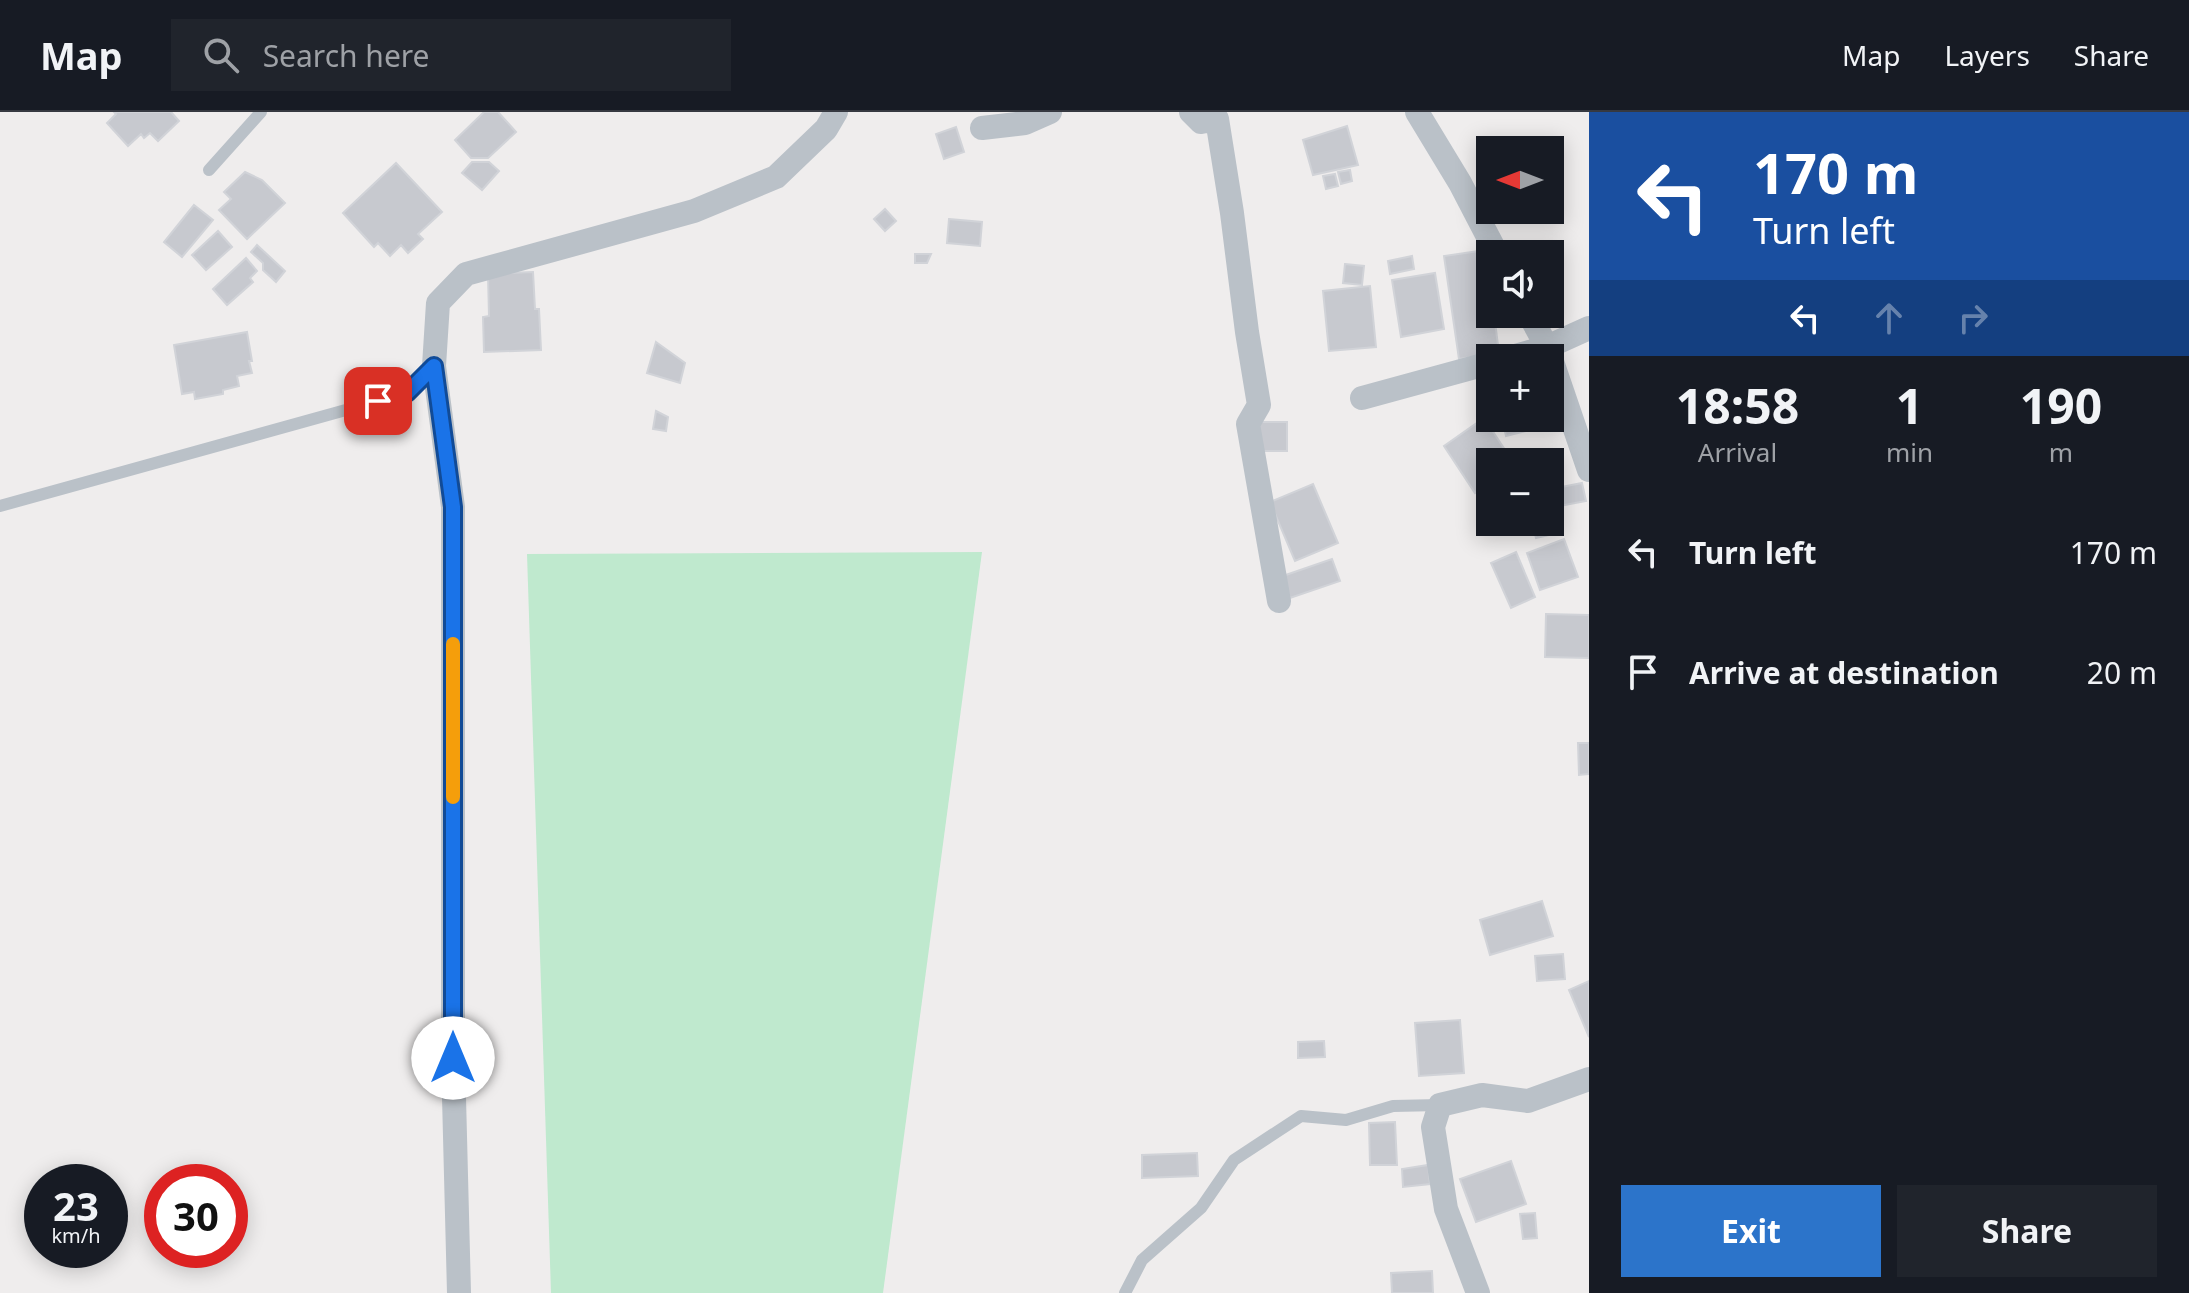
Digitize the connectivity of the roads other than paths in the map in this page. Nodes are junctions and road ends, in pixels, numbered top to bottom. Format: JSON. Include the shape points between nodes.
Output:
{"nodes":[{"id":1,"x":261,"y":112,"type":"edge"},
{"id":2,"x":836,"y":112,"type":"edge"},
{"id":3,"x":1050,"y":112,"type":"edge"},
{"id":4,"x":1191,"y":112,"type":"edge"},
{"id":5,"x":1417,"y":112,"type":"edge"},
{"id":6,"x":982,"y":128,"type":"dead end"},
{"id":7,"x":209,"y":170,"type":"dead end"},
{"id":8,"x":1490,"y":240,"type":"edge"},
{"id":9,"x":1589,"y":328,"type":"edge"},
{"id":10,"x":1554,"y":344,"type":"edge"},
{"id":11,"x":434,"y":366,"type":"junction"},
{"id":12,"x":1476,"y":367,"type":"edge"},
{"id":13,"x":1564,"y":397,"type":"edge"},
{"id":14,"x":1362,"y":398,"type":"dead end"},
{"id":15,"x":1589,"y":470,"type":"edge"},
{"id":16,"x":0,"y":506,"type":"edge"},
{"id":17,"x":1279,"y":601,"type":"dead end"},
{"id":18,"x":1589,"y":1079,"type":"edge"},
{"id":19,"x":1440,"y":1105,"type":"junction"},
{"id":20,"x":459,"y":1293,"type":"edge"},
{"id":21,"x":1125,"y":1293,"type":"edge"},
{"id":22,"x":1478,"y":1293,"type":"edge"}],
"edges":[{"from":1,"to":7,"type":"lane"},
{"from":2,"to":11,"type":"street","via":[[826,129],[776,177],[694,211],[466,274],[438,303]]},
{"from":3,"to":6,"type":"street","via":[[1025,123]]},
{"from":4,"to":17,"type":"street","via":[[1201,122],[1217,119],[1259,405],[1248,424]]},
{"from":5,"to":8,"type":"street"},
{"from":9,"to":10,"type":"street"},
{"from":11,"to":16,"type":"lane","via":[[407,393]]},
{"from":11,"to":20,"type":"street","via":[[453,507],[453,1058]]},
{"from":12,"to":14,"type":"street"},
{"from":13,"to":15,"type":"street"},
{"from":18,"to":19,"type":"street","via":[[1528,1101],[1482,1095]]},
{"from":19,"to":21,"type":"lane","via":[[1393,1106],[1346,1120],[1301,1116],[1234,1160],[1201,1208],[1142,1260]]},
{"from":19,"to":22,"type":"street","via":[[1433,1127],[1446,1209]]}]}
